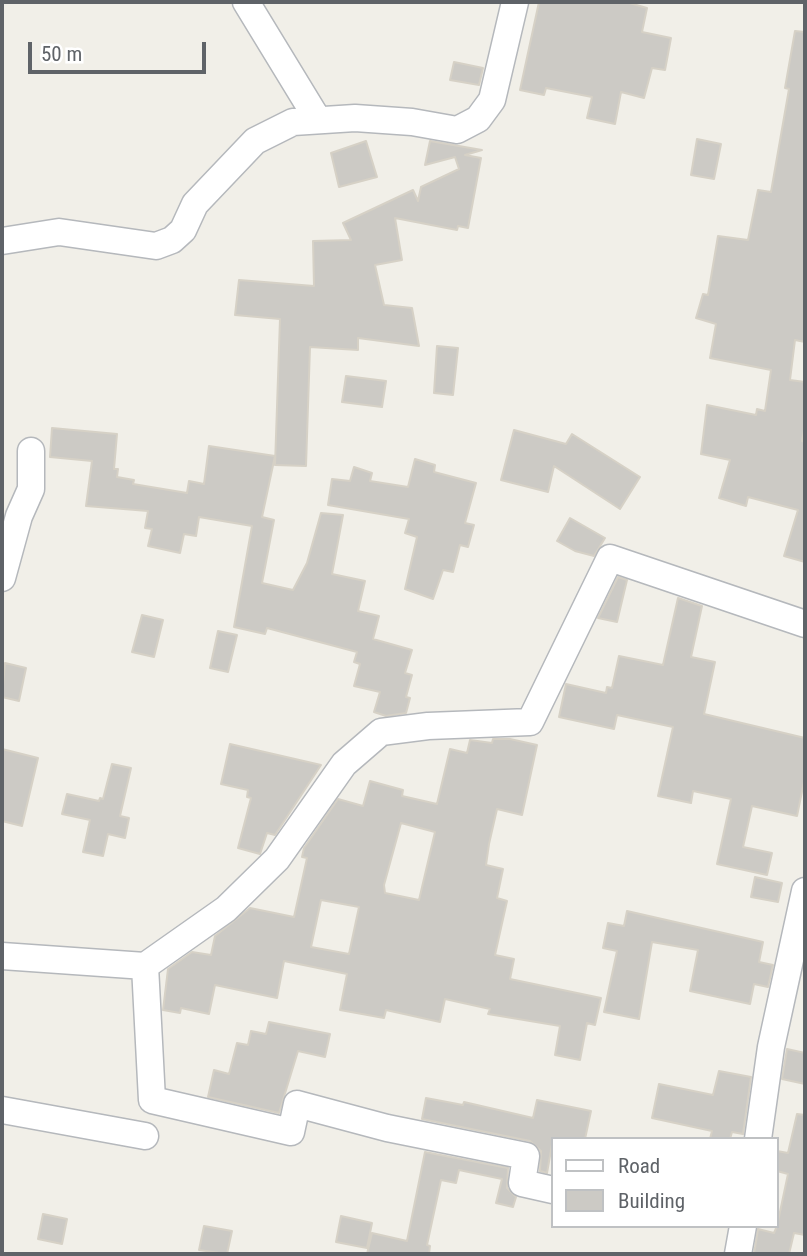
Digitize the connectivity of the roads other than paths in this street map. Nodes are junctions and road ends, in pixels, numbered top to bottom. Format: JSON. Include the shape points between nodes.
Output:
{"nodes":[{"id":1,"x":246,"y":2,"type":"edge"},
{"id":2,"x":515,"y":2,"type":"edge"},
{"id":3,"x":318,"y":120,"type":"junction"},
{"id":4,"x":2,"y":241,"type":"edge"},
{"id":5,"x":31,"y":451,"type":"dead end"},
{"id":6,"x":2,"y":578,"type":"edge"},
{"id":7,"x":805,"y":624,"type":"edge"},
{"id":8,"x":805,"y":891,"type":"edge"},
{"id":9,"x":799,"y":943,"type":"edge"},
{"id":10,"x":2,"y":956,"type":"edge"},
{"id":11,"x":145,"y":966,"type":"junction"},
{"id":12,"x":2,"y":1110,"type":"edge"},
{"id":13,"x":145,"y":1136,"type":"dead end"},
{"id":14,"x":758,"y":1137,"type":"edge"},
{"id":15,"x":552,"y":1189,"type":"edge"}],
"edges":[{"from":1,"to":3,"type":"street"},
{"from":2,"to":3,"type":"street","via":[[492,100],[478,119],[457,130],[400,121]]},
{"from":3,"to":4,"type":"street","via":[[293,122],[255,141],[195,204],[183,230],[172,240],[156,246],[59,232]]},
{"from":5,"to":6,"type":"street","via":[[31,489]]},
{"from":7,"to":11,"type":"street","via":[[610,558],[530,722],[381,732],[344,764],[277,859],[226,909]]},
{"from":8,"to":9,"type":"street"},
{"from":9,"to":14,"type":"street","via":[[771,1047]]},
{"from":10,"to":11,"type":"street"},
{"from":11,"to":15,"type":"street","via":[[152,1100],[291,1132],[297,1104],[526,1156],[522,1182]]},
{"from":12,"to":13,"type":"street"}]}
